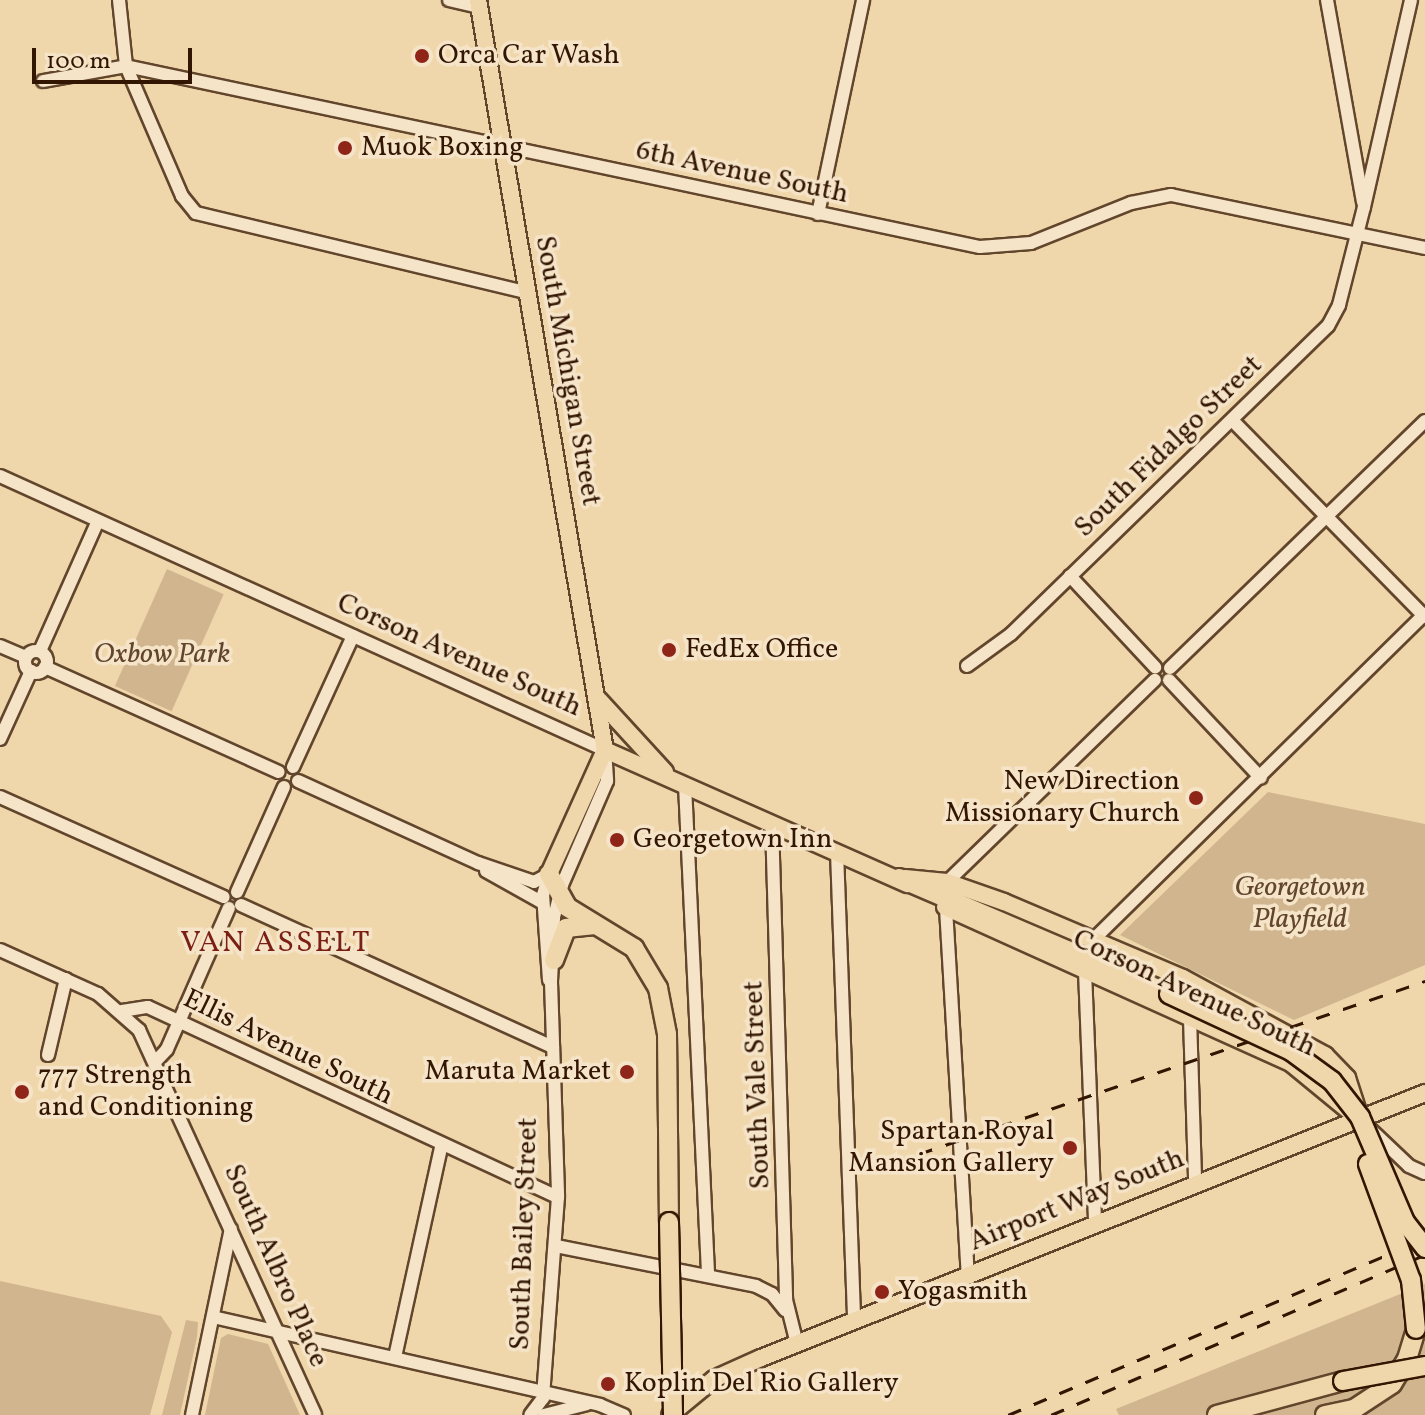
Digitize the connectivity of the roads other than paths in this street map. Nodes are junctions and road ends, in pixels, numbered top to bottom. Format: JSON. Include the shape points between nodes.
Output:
{"nodes":[{"id":1,"x":119,"y":0,"type":"edge"},
{"id":2,"x":449,"y":0,"type":"edge"},
{"id":3,"x":863,"y":0,"type":"edge"},
{"id":4,"x":1327,"y":0,"type":"edge"},
{"id":5,"x":1411,"y":0,"type":"edge"},
{"id":6,"x":478,"y":3,"type":"edge"},
{"id":7,"x":126,"y":66,"type":"junction"},
{"id":8,"x":43,"y":81,"type":"dead end"},
{"id":9,"x":503,"y":148,"type":"junction"},
{"id":10,"x":1364,"y":207,"type":"junction"},
{"id":11,"x":818,"y":214,"type":"junction"},
{"id":12,"x":1357,"y":232,"type":"junction"},
{"id":13,"x":1425,"y":248,"type":"edge"},
{"id":14,"x":528,"y":293,"type":"junction"},
{"id":15,"x":1233,"y":421,"type":"junction"},
{"id":16,"x":1425,"y":421,"type":"edge"},
{"id":17,"x":0,"y":476,"type":"edge"},
{"id":18,"x":1325,"y":517,"type":"junction"},
{"id":19,"x":98,"y":521,"type":"junction"},
{"id":20,"x":1070,"y":576,"type":"junction"},
{"id":21,"x":1424,"y":616,"type":"edge"},
{"id":22,"x":353,"y":636,"type":"junction"},
{"id":23,"x":0,"y":646,"type":"edge"},
{"id":24,"x":40,"y":651,"type":"junction"},
{"id":25,"x":26,"y":657,"type":"junction"},
{"id":26,"x":967,"y":666,"type":"dead end"},
{"id":27,"x":45,"y":667,"type":"junction"},
{"id":28,"x":31,"y":671,"type":"junction"},
{"id":29,"x":1165,"y":676,"type":"junction"},
{"id":30,"x":596,"y":696,"type":"junction"},
{"id":31,"x":0,"y":739,"type":"edge"},
{"id":32,"x":605,"y":750,"type":"junction"},
{"id":33,"x":293,"y":767,"type":"junction"},
{"id":34,"x":279,"y":772,"type":"junction"},
{"id":35,"x":1261,"y":778,"type":"junction"},
{"id":36,"x":298,"y":781,"type":"junction"},
{"id":37,"x":680,"y":783,"type":"junction"},
{"id":38,"x":284,"y":787,"type":"junction"},
{"id":39,"x":0,"y":797,"type":"edge"},
{"id":40,"x":772,"y":823,"type":"junction"},
{"id":41,"x":837,"y":852,"type":"junction"},
{"id":42,"x":478,"y":863,"type":"junction"},
{"id":43,"x":549,"y":874,"type":"junction"},
{"id":44,"x":899,"y":878,"type":"junction"},
{"id":45,"x":947,"y":882,"type":"junction"},
{"id":46,"x":551,"y":900,"type":"junction"},
{"id":47,"x":231,"y":903,"type":"junction"},
{"id":48,"x":946,"y":908,"type":"junction"},
{"id":49,"x":599,"y":925,"type":"junction"},
{"id":50,"x":1094,"y":939,"type":"junction"},
{"id":51,"x":0,"y":950,"type":"edge"},
{"id":52,"x":554,"y":960,"type":"junction"},
{"id":53,"x":1085,"y":971,"type":"junction"},
{"id":54,"x":66,"y":979,"type":"junction"},
{"id":55,"x":551,"y":982,"type":"junction"},
{"id":56,"x":1231,"y":1005,"type":"junction"},
{"id":57,"x":122,"y":1011,"type":"junction"},
{"id":58,"x":1190,"y":1018,"type":"junction"},
{"id":59,"x":178,"y":1023,"type":"junction"},
{"id":60,"x":1220,"y":1031,"type":"junction"},
{"id":61,"x":553,"y":1047,"type":"junction"},
{"id":62,"x":48,"y":1055,"type":"dead end"},
{"id":63,"x":156,"y":1061,"type":"junction"},
{"id":64,"x":1425,"y":1093,"type":"edge"},
{"id":65,"x":1350,"y":1101,"type":"junction"},
{"id":66,"x":1360,"y":1120,"type":"junction"},
{"id":67,"x":441,"y":1147,"type":"junction"},
{"id":68,"x":1425,"y":1173,"type":"edge"},
{"id":69,"x":1195,"y":1181,"type":"junction"},
{"id":70,"x":558,"y":1197,"type":"junction"},
{"id":71,"x":1095,"y":1221,"type":"junction"},
{"id":72,"x":231,"y":1229,"type":"junction"},
{"id":73,"x":556,"y":1246,"type":"junction"},
{"id":74,"x":1425,"y":1248,"type":"edge"},
{"id":75,"x":968,"y":1274,"type":"junction"},
{"id":76,"x":708,"y":1275,"type":"junction"},
{"id":77,"x":788,"y":1316,"type":"junction"},
{"id":78,"x":213,"y":1317,"type":"junction"},
{"id":79,"x":854,"y":1320,"type":"junction"},
{"id":80,"x":279,"y":1332,"type":"junction"},
{"id":81,"x":797,"y":1344,"type":"junction"},
{"id":82,"x":395,"y":1357,"type":"junction"},
{"id":83,"x":1425,"y":1366,"type":"edge"},
{"id":84,"x":513,"y":1385,"type":"junction"},
{"id":85,"x":544,"y":1392,"type":"junction"},
{"id":86,"x":1259,"y":1403,"type":"junction"},
{"id":87,"x":595,"y":1404,"type":"junction"},
{"id":88,"x":192,"y":1415,"type":"edge"},
{"id":89,"x":315,"y":1415,"type":"edge"},
{"id":90,"x":528,"y":1415,"type":"edge"},
{"id":91,"x":544,"y":1415,"type":"edge"},
{"id":92,"x":613,"y":1415,"type":"edge"},
{"id":93,"x":624,"y":1415,"type":"edge"},
{"id":94,"x":671,"y":1415,"type":"edge"},
{"id":95,"x":1217,"y":1415,"type":"edge"},
{"id":96,"x":1231,"y":1415,"type":"edge"},
{"id":97,"x":1325,"y":1415,"type":"edge"}],
"edges":[{"from":1,"to":7,"type":"street"},
{"from":2,"to":6,"type":"street"},
{"from":3,"to":11,"type":"street"},
{"from":4,"to":10,"type":"street"},
{"from":5,"to":10,"type":"street","name":"South Fidalgo Street"},
{"from":6,"to":9,"type":"main road","name":"South Michigan Street"},
{"from":7,"to":8,"type":"street","name":"6th Avenue South"},
{"from":7,"to":9,"type":"street","name":"6th Avenue South"},
{"from":7,"to":14,"type":"street","via":[[182,196],[196,213]]},
{"from":9,"to":11,"type":"street","name":"6th Avenue South"},
{"from":9,"to":14,"type":"main road","name":"South Michigan Street"},
{"from":10,"to":12,"type":"street","name":"South Fidalgo Street"},
{"from":11,"to":12,"type":"street","name":"6th Avenue South","via":[[1003,247],[1050,238],[1131,203],[1171,195]]},
{"from":12,"to":13,"type":"street","name":"6th Avenue South"},
{"from":12,"to":15,"type":"street","name":"South Fidalgo Street","via":[[1339,305],[1328,326]]},
{"from":14,"to":30,"type":"main road","name":"South Michigan Street"},
{"from":15,"to":18,"type":"street"},
{"from":15,"to":20,"type":"street","name":"South Fidalgo Street"},
{"from":16,"to":18,"type":"street"},
{"from":17,"to":19,"type":"street","name":"Corson Avenue South"},
{"from":18,"to":21,"type":"street"},
{"from":18,"to":29,"type":"street"},
{"from":19,"to":22,"type":"street","name":"Corson Avenue South"},
{"from":19,"to":24,"type":"street"},
{"from":20,"to":26,"type":"street","name":"South Fidalgo Street","via":[[1011,634]]},
{"from":20,"to":29,"type":"street"},
{"from":21,"to":35,"type":"street"},
{"from":22,"to":32,"type":"street","name":"Corson Avenue South"},
{"from":22,"to":33,"type":"street"},
{"from":23,"to":25,"type":"street"},
{"from":24,"to":25,"type":"street"},
{"from":24,"to":27,"type":"street"},
{"from":25,"to":28,"type":"street"},
{"from":27,"to":28,"type":"street"},
{"from":27,"to":34,"type":"street"},
{"from":28,"to":31,"type":"street"},
{"from":29,"to":35,"type":"street"},
{"from":29,"to":45,"type":"street"},
{"from":30,"to":32,"type":"main road","name":"South Michigan Street"},
{"from":30,"to":37,"type":"main road","via":[[630,740]]},
{"from":32,"to":37,"type":"main road","name":"Corson Avenue South"},
{"from":32,"to":43,"type":"main road"},
{"from":32,"to":46,"type":"street","name":"South Bailey Street","via":[[607,781]]},
{"from":33,"to":34,"type":"street"},
{"from":33,"to":36,"type":"street"},
{"from":34,"to":38,"type":"street"},
{"from":35,"to":50,"type":"street"},
{"from":36,"to":38,"type":"street"},
{"from":36,"to":42,"type":"street"},
{"from":37,"to":40,"type":"main road","name":"Corson Avenue South"},
{"from":37,"to":76,"type":"street"},
{"from":38,"to":47,"type":"street"},
{"from":39,"to":47,"type":"street"},
{"from":40,"to":41,"type":"main road","name":"Corson Avenue South"},
{"from":40,"to":77,"type":"street","name":"South Vale Street"},
{"from":41,"to":44,"type":"main road","name":"Corson Avenue South"},
{"from":41,"to":79,"type":"street"},
{"from":42,"to":43,"type":"street","via":[[534,882]]},
{"from":42,"to":46,"type":"street"},
{"from":43,"to":46,"type":"highway"},
{"from":44,"to":45,"type":"main road","name":"Corson Avenue South"},
{"from":44,"to":48,"type":"main road","name":"Corson Avenue South"},
{"from":44,"to":65,"type":"highway","bridge":true,"via":[[987,912],[1291,1051]]},
{"from":45,"to":50,"type":"main road","name":"Corson Avenue South"},
{"from":46,"to":49,"type":"highway"},
{"from":46,"to":52,"type":"street","name":"South Bailey Street"},
{"from":46,"to":55,"type":"street","name":"South Bailey Street","via":[[545,966]]},
{"from":47,"to":59,"type":"street"},
{"from":47,"to":61,"type":"street"},
{"from":48,"to":53,"type":"main road","name":"Corson Avenue South"},
{"from":48,"to":75,"type":"street"},
{"from":49,"to":52,"type":"highway","via":[[566,928]]},
{"from":49,"to":94,"type":"highway","bridge":true,"via":[[639,954],[662,1001],[667,1034]]},
{"from":50,"to":56,"type":"main road","name":"Corson Avenue South"},
{"from":51,"to":54,"type":"street","name":"Ellis Avenue South"},
{"from":52,"to":55,"type":"street","name":"South Bailey Street"},
{"from":53,"to":58,"type":"main road","name":"Corson Avenue South"},
{"from":53,"to":71,"type":"street"},
{"from":54,"to":57,"type":"street","name":"Ellis Avenue South"},
{"from":54,"to":62,"type":"street"},
{"from":55,"to":61,"type":"street","name":"South Bailey Street"},
{"from":56,"to":60,"type":"main road"},
{"from":56,"to":66,"type":"main road","name":"Corson Avenue South","via":[[1333,1062],[1348,1080]]},
{"from":57,"to":59,"type":"street","name":"Ellis Avenue South","via":[[148,1007]]},
{"from":57,"to":63,"type":"street","name":"South Albro Place"},
{"from":58,"to":60,"type":"main road","name":"Corson Avenue South"},
{"from":58,"to":69,"type":"street"},
{"from":59,"to":63,"type":"street"},
{"from":59,"to":67,"type":"street","name":"Ellis Avenue South"},
{"from":60,"to":66,"type":"main road","name":"Corson Avenue South","via":[[1305,1071]]},
{"from":61,"to":70,"type":"street","name":"South Bailey Street"},
{"from":63,"to":72,"type":"street","name":"South Albro Place"},
{"from":64,"to":66,"type":"main road","name":"Airport Way South"},
{"from":65,"to":74,"type":"highway","bridge":true,"via":[[1405,1222]]},
{"from":65,"to":97,"type":"highway","bridge":true,"via":[[1411,1280],[1416,1329],[1392,1384],[1354,1409]]},
{"from":66,"to":68,"type":"street","via":[[1409,1166]]},
{"from":66,"to":69,"type":"main road","name":"Airport Way South"},
{"from":67,"to":70,"type":"street","name":"Ellis Avenue South"},
{"from":67,"to":82,"type":"street"},
{"from":69,"to":71,"type":"main road","name":"Airport Way South"},
{"from":70,"to":73,"type":"street","name":"South Bailey Street"},
{"from":71,"to":75,"type":"main road","name":"Airport Way South"},
{"from":72,"to":78,"type":"street"},
{"from":72,"to":80,"type":"street","name":"South Albro Place"},
{"from":73,"to":76,"type":"street"},
{"from":73,"to":85,"type":"street","name":"South Bailey Street"},
{"from":75,"to":79,"type":"main road","name":"Airport Way South"},
{"from":76,"to":77,"type":"street","via":[[765,1289]]},
{"from":77,"to":81,"type":"street","name":"South Vale Street"},
{"from":78,"to":80,"type":"street"},
{"from":78,"to":88,"type":"street"},
{"from":79,"to":81,"type":"main road","name":"Airport Way South"},
{"from":80,"to":82,"type":"street"},
{"from":80,"to":89,"type":"street","name":"South Albro Place"},
{"from":81,"to":94,"type":"main road","name":"Airport Way South","via":[[714,1379]]},
{"from":82,"to":84,"type":"street"},
{"from":83,"to":86,"type":"highway","bridge":true},
{"from":84,"to":85,"type":"street"},
{"from":84,"to":90,"type":"street","via":[[529,1397]]},
{"from":85,"to":87,"type":"street"},
{"from":85,"to":90,"type":"street"},
{"from":86,"to":95,"type":"highway"},
{"from":86,"to":96,"type":"highway"},
{"from":87,"to":91,"type":"street"},
{"from":87,"to":92,"type":"street"},
{"from":87,"to":93,"type":"street"}]}
